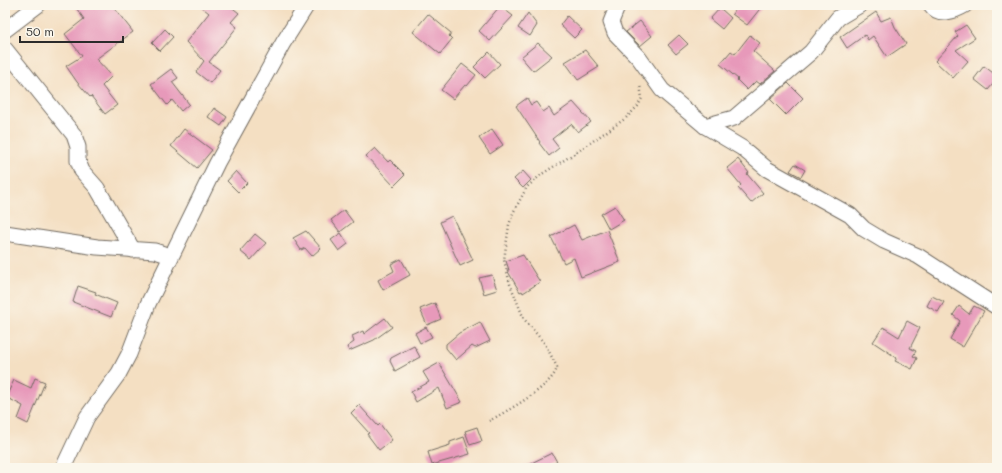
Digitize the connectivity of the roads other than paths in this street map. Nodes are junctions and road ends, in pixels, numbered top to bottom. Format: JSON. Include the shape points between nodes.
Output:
{"nodes":[{"id":1,"x":38,"y":5,"type":"edge"},
{"id":2,"x":307,"y":5,"type":"edge"},
{"id":3,"x":618,"y":5,"type":"edge"},
{"id":4,"x":860,"y":5,"type":"edge"},
{"id":5,"x":931,"y":5,"type":"edge"},
{"id":6,"x":966,"y":5,"type":"edge"},
{"id":7,"x":5,"y":30,"type":"edge"},
{"id":8,"x":5,"y":49,"type":"edge"},
{"id":9,"x":705,"y":126,"type":"junction"},
{"id":10,"x":5,"y":233,"type":"edge"},
{"id":11,"x":133,"y":250,"type":"junction"},
{"id":12,"x":170,"y":256,"type":"junction"},
{"id":13,"x":997,"y":307,"type":"edge"},
{"id":14,"x":63,"y":468,"type":"edge"}],
"edges":[{"from":1,"to":7,"type":"street"},
{"from":2,"to":12,"type":"street","via":[[283,43]]},
{"from":3,"to":9,"type":"street","via":[[611,22],[615,33],[639,58],[662,90]]},
{"from":4,"to":9,"type":"street","via":[[838,18],[811,52],[734,118]]},
{"from":5,"to":6,"type":"street","via":[[934,10],[942,12],[955,11]]},
{"from":8,"to":11,"type":"street","via":[[74,135],[82,172],[97,188]]},
{"from":9,"to":13,"type":"street","via":[[742,148],[767,169],[850,215],[864,229],[918,256]]},
{"from":10,"to":11,"type":"street"},
{"from":11,"to":12,"type":"street","via":[[155,251]]},
{"from":12,"to":14,"type":"street","via":[[129,354],[119,373],[87,417]]}]}
